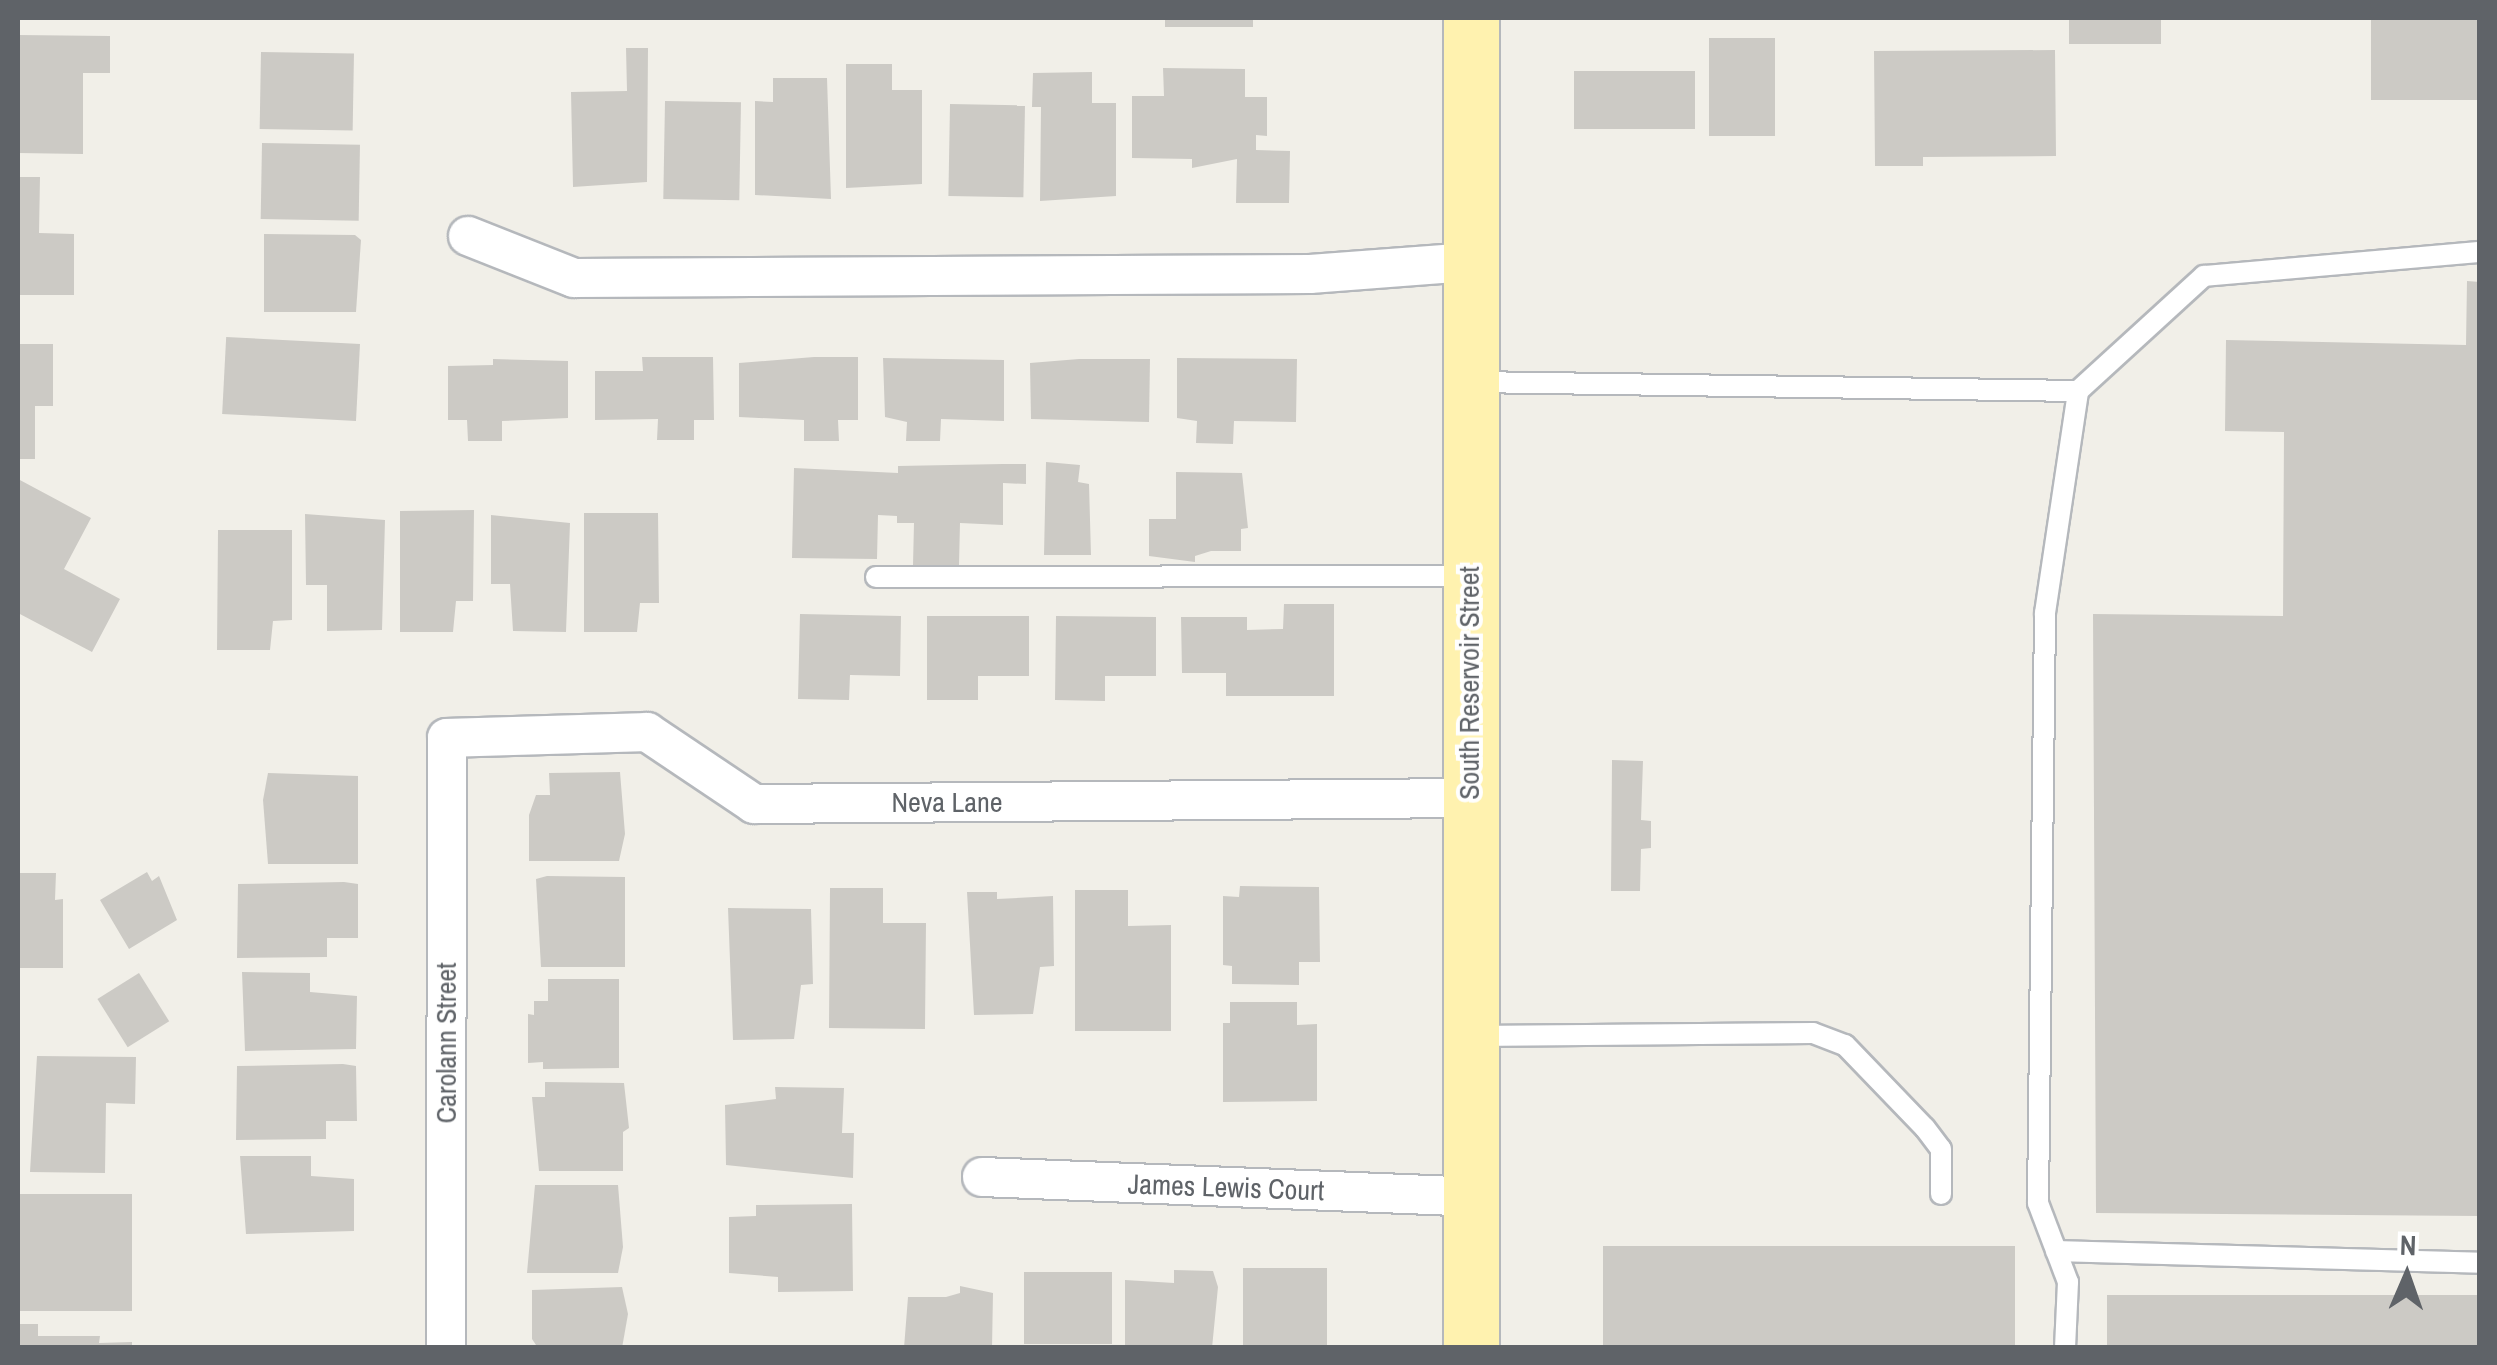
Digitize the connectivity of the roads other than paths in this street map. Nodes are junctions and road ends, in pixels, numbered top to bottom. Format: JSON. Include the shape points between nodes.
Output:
{"nodes":[{"id":1,"x":1471,"y":18,"type":"edge"},
{"id":2,"x":468,"y":236,"type":"dead end"},
{"id":3,"x":2480,"y":252,"type":"edge"},
{"id":4,"x":1471,"y":262,"type":"junction"},
{"id":5,"x":1470,"y":382,"type":"junction"},
{"id":6,"x":2078,"y":391,"type":"junction"},
{"id":7,"x":1469,"y":576,"type":"junction"},
{"id":8,"x":876,"y":577,"type":"dead end"},
{"id":9,"x":447,"y":738,"type":"joint"},
{"id":10,"x":1469,"y":798,"type":"junction"},
{"id":11,"x":1470,"y":1036,"type":"junction"},
{"id":12,"x":982,"y":1177,"type":"dead end"},
{"id":13,"x":1941,"y":1194,"type":"dead end"},
{"id":14,"x":1470,"y":1197,"type":"junction"},
{"id":15,"x":2056,"y":1250,"type":"junction"},
{"id":16,"x":2480,"y":1263,"type":"edge"},
{"id":17,"x":446,"y":1348,"type":"edge"},
{"id":18,"x":1471,"y":1348,"type":"edge"},
{"id":19,"x":2066,"y":1348,"type":"edge"}],
"edges":[{"from":1,"to":4,"type":"main road","name":"South Reservoir Street"},
{"from":2,"to":4,"type":"street","via":[[574,278],[1310,274]]},
{"from":3,"to":6,"type":"lane","via":[[2204,276]]},
{"from":4,"to":5,"type":"main road","name":"South Reservoir Street"},
{"from":5,"to":6,"type":"lane"},
{"from":5,"to":7,"type":"main road","name":"South Reservoir Street"},
{"from":6,"to":15,"type":"lane","via":[[2044,614],[2038,1204]]},
{"from":7,"to":8,"type":"lane"},
{"from":7,"to":10,"type":"main road","name":"South Reservoir Street"},
{"from":9,"to":10,"type":"street","name":"Neva Lane","via":[[646,732],[754,804]]},
{"from":9,"to":17,"type":"street","name":"Carolann Street"},
{"from":10,"to":11,"type":"main road","name":"South Reservoir Street"},
{"from":11,"to":13,"type":"lane","via":[[1813,1034],[1845,1045],[1925,1128],[1941,1149]]},
{"from":11,"to":14,"type":"main road","name":"South Reservoir Street"},
{"from":12,"to":14,"type":"street","name":"James Lewis Court"},
{"from":14,"to":18,"type":"main road","name":"South Reservoir Street"},
{"from":15,"to":16,"type":"lane"},
{"from":15,"to":19,"type":"lane","via":[[2068,1282]]}]}
